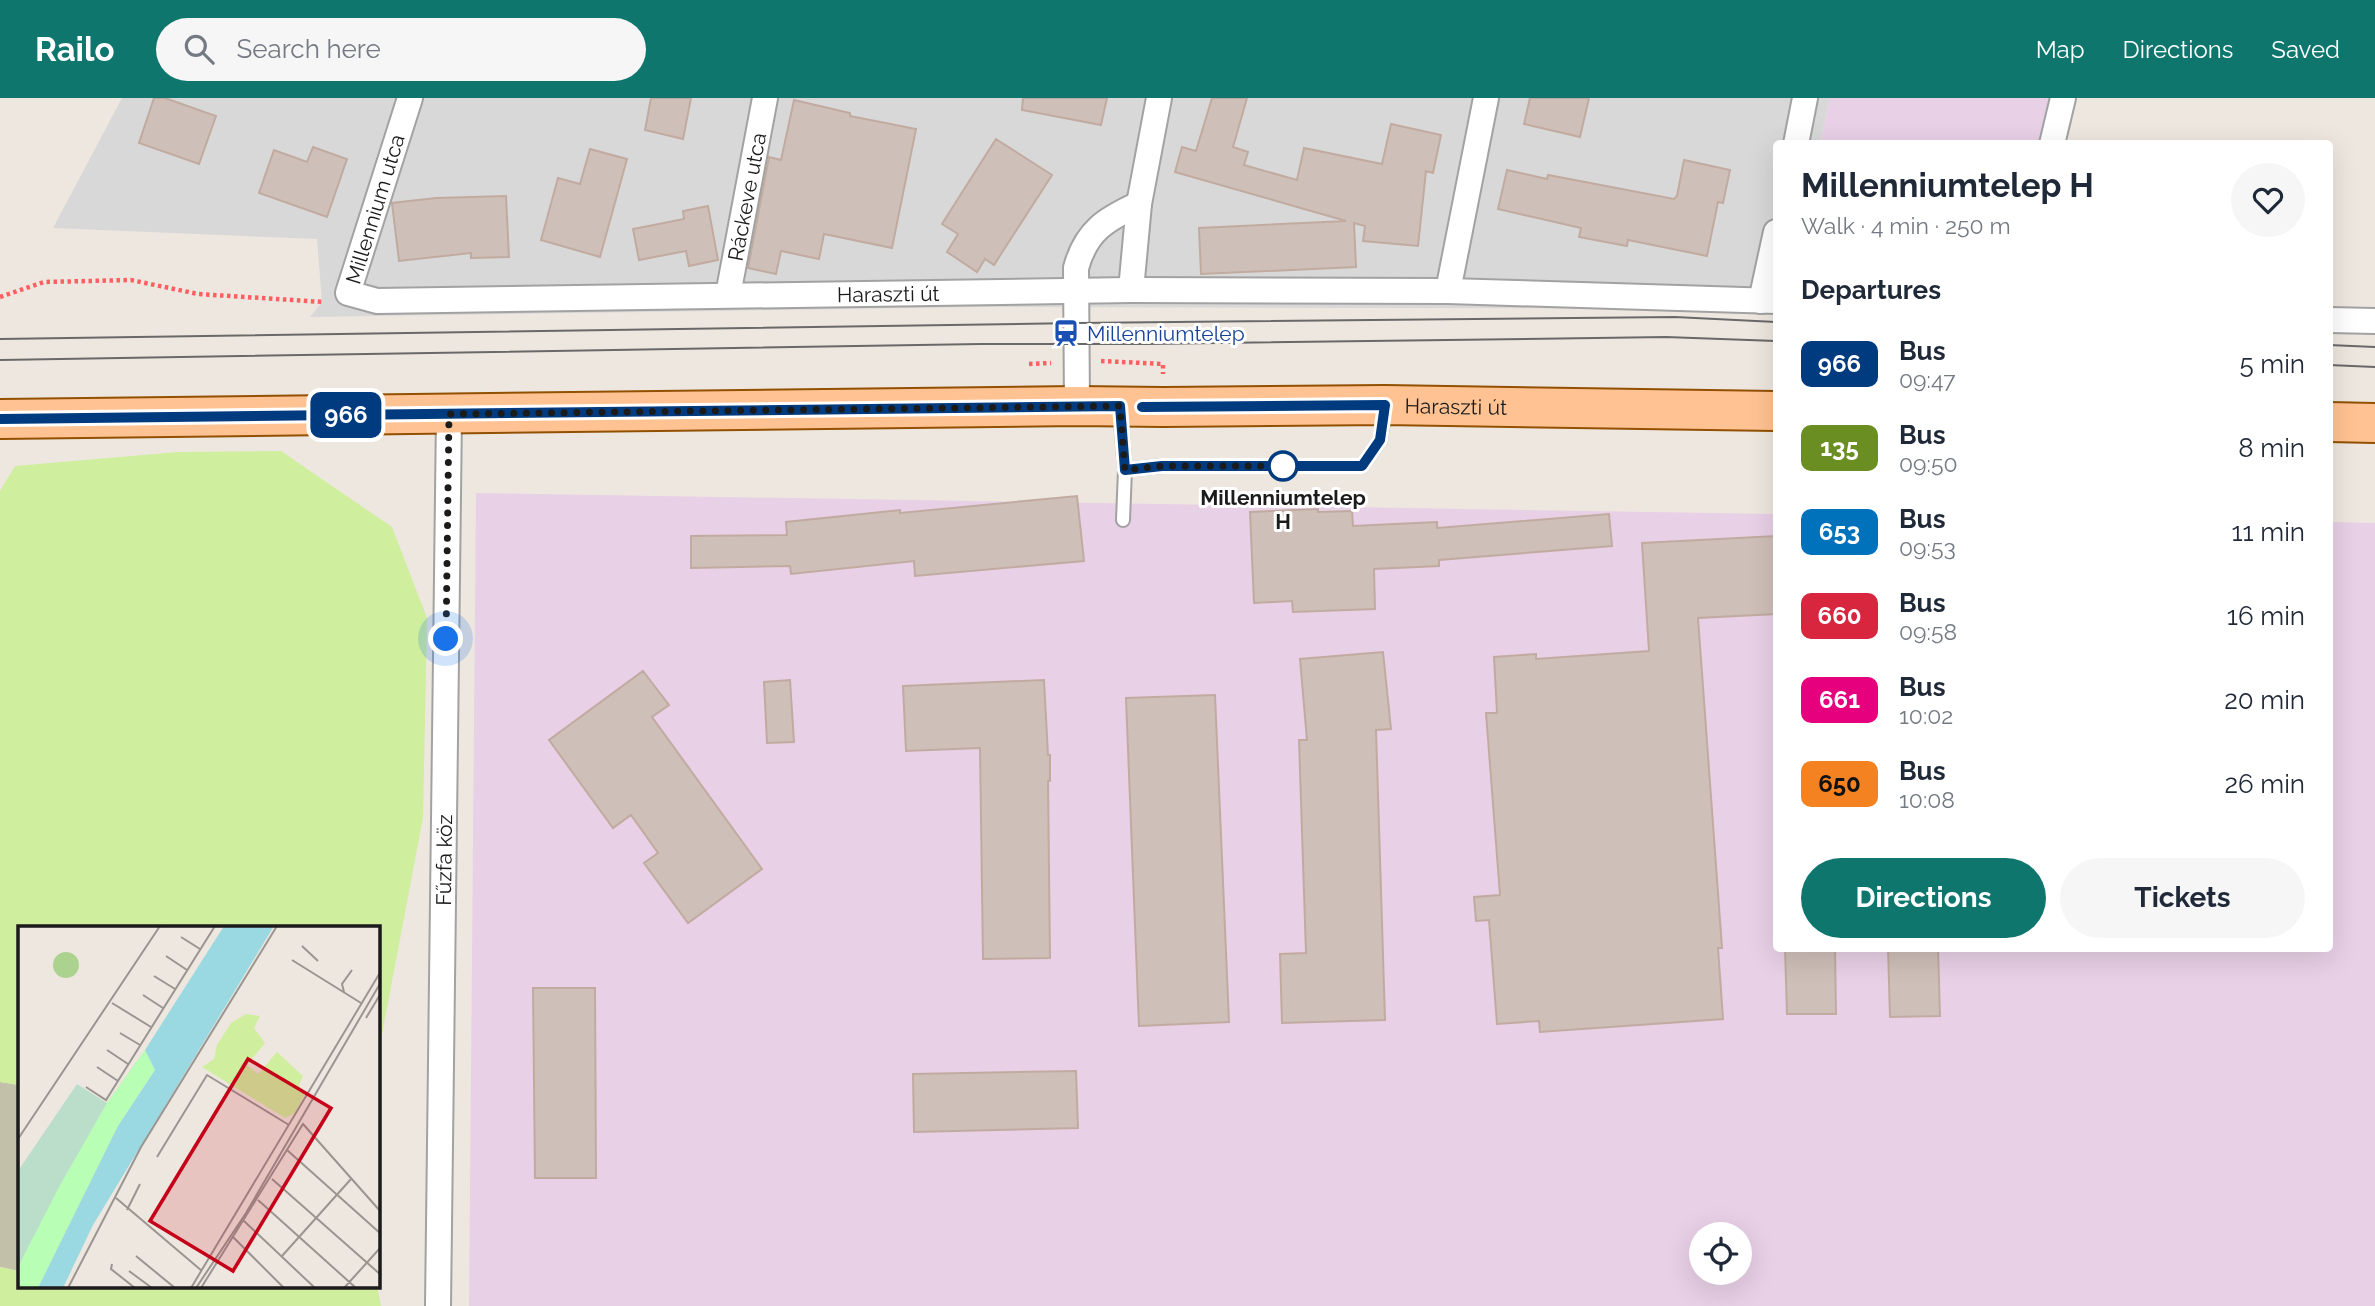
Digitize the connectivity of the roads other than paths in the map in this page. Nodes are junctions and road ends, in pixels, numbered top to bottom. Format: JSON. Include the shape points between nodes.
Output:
{"nodes":[{"id":1,"x":410,"y":98,"type":"edge"},
{"id":2,"x":765,"y":98,"type":"edge"},
{"id":3,"x":1159,"y":98,"type":"edge"},
{"id":4,"x":1486,"y":98,"type":"edge"},
{"id":5,"x":1805,"y":98,"type":"edge"},
{"id":6,"x":2063,"y":98,"type":"edge"},
{"id":7,"x":1797,"y":140,"type":"edge"},
{"id":8,"x":2053,"y":140,"type":"edge"},
{"id":9,"x":1139,"y":204,"type":"junction"},
{"id":10,"x":1773,"y":262,"type":"edge"},
{"id":11,"x":1131,"y":290,"type":"junction"},
{"id":12,"x":1077,"y":291,"type":"junction"},
{"id":13,"x":1448,"y":291,"type":"junction"},
{"id":14,"x":727,"y":295,"type":"junction"},
{"id":15,"x":377,"y":301,"type":"joint"},
{"id":16,"x":1769,"y":301,"type":"edge"},
{"id":17,"x":2333,"y":320,"type":"edge"},
{"id":18,"x":2375,"y":321,"type":"edge"},
{"id":19,"x":1385,"y":405,"type":"junction"},
{"id":20,"x":1077,"y":406,"type":"junction"},
{"id":21,"x":1120,"y":406,"type":"junction"},
{"id":22,"x":1773,"y":411,"type":"edge"},
{"id":23,"x":449,"y":414,"type":"junction"},
{"id":24,"x":0,"y":419,"type":"edge"},
{"id":25,"x":2333,"y":422,"type":"edge"},
{"id":26,"x":2375,"y":423,"type":"edge"},
{"id":27,"x":1125,"y":470,"type":"junction"},
{"id":28,"x":1122,"y":520,"type":"dead end"},
{"id":29,"x":438,"y":1306,"type":"edge"}],
"edges":[{"from":1,"to":15,"type":"street","name":"Millennium utca","via":[[348,293]]},
{"from":2,"to":14,"type":"street","name":"Ráckeve utca"},
{"from":3,"to":9,"type":"street"},
{"from":4,"to":13,"type":"street"},
{"from":5,"to":7,"type":"street"},
{"from":6,"to":8,"type":"street"},
{"from":9,"to":11,"type":"street"},
{"from":9,"to":12,"type":"street","via":[[1111,217],[1091,235],[1076,268]]},
{"from":10,"to":16,"type":"street"},
{"from":11,"to":12,"type":"street","name":"Haraszti út"},
{"from":11,"to":13,"type":"street","name":"Haraszti út"},
{"from":12,"to":14,"type":"street","name":"Haraszti út"},
{"from":12,"to":20,"type":"street"},
{"from":13,"to":16,"type":"street","name":"Haraszti út"},
{"from":14,"to":15,"type":"street","name":"Haraszti út"},
{"from":17,"to":18,"type":"street"},
{"from":19,"to":21,"type":"main road","name":"Haraszti út"},
{"from":19,"to":22,"type":"main road","name":"Haraszti út"},
{"from":19,"to":27,"type":"lane","via":[[1380,440],[1362,466]]},
{"from":20,"to":21,"type":"main road","name":"Haraszti út"},
{"from":20,"to":23,"type":"main road","name":"Haraszti út"},
{"from":21,"to":27,"type":"lane"},
{"from":23,"to":24,"type":"main road","name":"Haraszti út"},
{"from":23,"to":29,"type":"street","name":"Fűzfa köz"},
{"from":25,"to":26,"type":"main road"},
{"from":27,"to":28,"type":"lane"}]}
